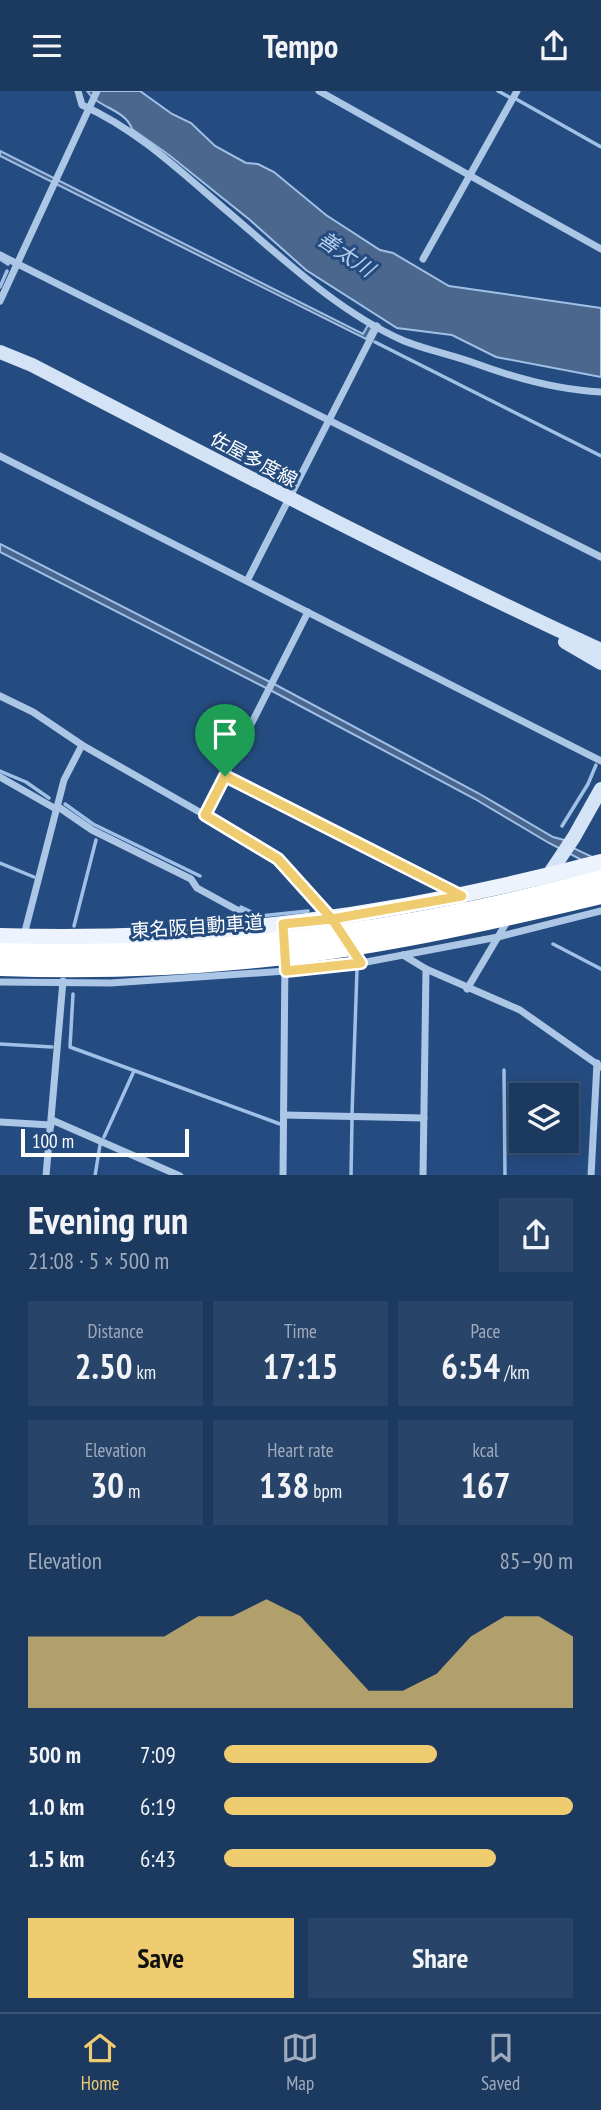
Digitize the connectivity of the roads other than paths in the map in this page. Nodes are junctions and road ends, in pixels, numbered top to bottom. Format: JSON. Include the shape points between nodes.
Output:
{"nodes":[{"id":1,"x":97,"y":91,"type":"edge"},
{"id":2,"x":319,"y":91,"type":"edge"},
{"id":3,"x":517,"y":91,"type":"edge"},
{"id":4,"x":77,"y":92,"type":"edge"},
{"id":5,"x":90,"y":105,"type":"junction"},
{"id":6,"x":470,"y":175,"type":"junction"},
{"id":7,"x":601,"y":249,"type":"edge"},
{"id":8,"x":0,"y":255,"type":"edge"},
{"id":9,"x":423,"y":259,"type":"dead end"},
{"id":10,"x":16,"y":263,"type":"junction"},
{"id":11,"x":0,"y":301,"type":"edge"},
{"id":12,"x":377,"y":326,"type":"junction"},
{"id":13,"x":0,"y":352,"type":"edge"},
{"id":14,"x":601,"y":392,"type":"edge"},
{"id":15,"x":330,"y":420,"type":"junction"},
{"id":16,"x":0,"y":456,"type":"edge"},
{"id":17,"x":290,"y":499,"type":"junction"},
{"id":18,"x":601,"y":557,"type":"edge"},
{"id":19,"x":247,"y":581,"type":"junction"},
{"id":20,"x":492,"y":600,"type":"junction"},
{"id":21,"x":307,"y":612,"type":"junction"},
{"id":22,"x":601,"y":650,"type":"edge"},
{"id":23,"x":601,"y":663,"type":"edge"},
{"id":24,"x":0,"y":696,"type":"edge"},
{"id":25,"x":82,"y":745,"type":"junction"},
{"id":26,"x":601,"y":761,"type":"edge"},
{"id":27,"x":225,"y":776,"type":"junction"},
{"id":28,"x":0,"y":777,"type":"edge"},
{"id":29,"x":601,"y":789,"type":"edge"},
{"id":30,"x":57,"y":808,"type":"junction"},
{"id":31,"x":205,"y":815,"type":"junction"},
{"id":32,"x":597,"y":869,"type":"edge"},
{"id":33,"x":548,"y":876,"type":"junction"},
{"id":34,"x":601,"y":895,"type":"edge"},
{"id":35,"x":462,"y":896,"type":"junction"},
{"id":36,"x":601,"y":911,"type":"edge"},
{"id":37,"x":332,"y":919,"type":"junction"},
{"id":38,"x":283,"y":924,"type":"junction"},
{"id":39,"x":259,"y":927,"type":"junction"},
{"id":40,"x":0,"y":936,"type":"edge"},
{"id":41,"x":23,"y":937,"type":"junction"},
{"id":42,"x":65,"y":937,"type":"junction"},
{"id":43,"x":498,"y":937,"type":"junction"},
{"id":44,"x":0,"y":952,"type":"edge"},
{"id":45,"x":403,"y":955,"type":"junction"},
{"id":46,"x":361,"y":963,"type":"junction"},
{"id":47,"x":0,"y":967,"type":"edge"},
{"id":48,"x":426,"y":969,"type":"junction"},
{"id":49,"x":286,"y":971,"type":"junction"},
{"id":50,"x":0,"y":982,"type":"edge"},
{"id":51,"x":63,"y":983,"type":"junction"},
{"id":52,"x":467,"y":989,"type":"junction"},
{"id":53,"x":599,"y":1065,"type":"edge"},
{"id":54,"x":284,"y":1115,"type":"junction"},
{"id":55,"x":424,"y":1118,"type":"junction"},
{"id":56,"x":0,"y":1122,"type":"edge"},
{"id":57,"x":51,"y":1122,"type":"junction"},
{"id":58,"x":46,"y":1175,"type":"edge"},
{"id":59,"x":180,"y":1175,"type":"edge"},
{"id":60,"x":283,"y":1175,"type":"edge"},
{"id":61,"x":423,"y":1175,"type":"edge"},
{"id":62,"x":591,"y":1175,"type":"edge"}],
"edges":[{"from":1,"to":5,"type":"street"},
{"from":2,"to":6,"type":"street"},
{"from":3,"to":6,"type":"street"},
{"from":4,"to":5,"type":"street","via":[[82,105]]},
{"from":5,"to":10,"type":"street"},
{"from":5,"to":12,"type":"street","via":[[138,136],[297,270]]},
{"from":6,"to":7,"type":"street"},
{"from":6,"to":9,"type":"street"},
{"from":8,"to":10,"type":"street"},
{"from":10,"to":11,"type":"street"},
{"from":10,"to":15,"type":"street"},
{"from":12,"to":14,"type":"street","via":[[402,340],[514,378]]},
{"from":12,"to":15,"type":"street"},
{"from":13,"to":17,"type":"main road","name":"佐屋多度線"},
{"from":15,"to":17,"type":"street"},
{"from":15,"to":18,"type":"street"},
{"from":16,"to":19,"type":"street"},
{"from":17,"to":19,"type":"street"},
{"from":17,"to":20,"type":"main road","name":"佐屋多度線"},
{"from":19,"to":21,"type":"street"},
{"from":20,"to":22,"type":"main road","name":"佐屋多度線"},
{"from":20,"to":23,"type":"main road","name":"佐屋多度線"},
{"from":21,"to":26,"type":"street"},
{"from":21,"to":27,"type":"street"},
{"from":24,"to":25,"type":"street"},
{"from":25,"to":30,"type":"street","via":[[64,780]]},
{"from":25,"to":31,"type":"street"},
{"from":27,"to":31,"type":"street"},
{"from":27,"to":35,"type":"street"},
{"from":28,"to":30,"type":"street"},
{"from":29,"to":33,"type":"main road"},
{"from":30,"to":39,"type":"street","via":[[191,879],[197,888],[250,917]]},
{"from":30,"to":41,"type":"street"},
{"from":31,"to":37,"type":"street","via":[[278,859]]},
{"from":32,"to":33,"type":"main road"},
{"from":32,"to":44,"type":"highway","name":"東名阪自動車道","bridge":true,"via":[[472,909],[334,934],[149,951]]},
{"from":33,"to":35,"type":"main road"},
{"from":33,"to":43,"type":"street","via":[[509,918]]},
{"from":34,"to":47,"type":"highway","name":"東名阪自動車道","bridge":true,"via":[[463,926],[297,954],[163,966]]},
{"from":35,"to":37,"type":"main road"},
{"from":36,"to":43,"type":"street"},
{"from":37,"to":38,"type":"main road"},
{"from":37,"to":46,"type":"street"},
{"from":38,"to":39,"type":"main road"},
{"from":38,"to":49,"type":"street"},
{"from":39,"to":42,"type":"main road"},
{"from":40,"to":41,"type":"main road"},
{"from":41,"to":42,"type":"main road"},
{"from":42,"to":51,"type":"street"},
{"from":43,"to":45,"type":"street"},
{"from":43,"to":52,"type":"street"},
{"from":45,"to":46,"type":"street"},
{"from":45,"to":48,"type":"street"},
{"from":46,"to":49,"type":"street"},
{"from":48,"to":52,"type":"street"},
{"from":48,"to":55,"type":"street"},
{"from":49,"to":51,"type":"street"},
{"from":49,"to":54,"type":"street"},
{"from":50,"to":51,"type":"street"},
{"from":51,"to":57,"type":"street"},
{"from":52,"to":53,"type":"street","via":[[520,1010]]},
{"from":53,"to":62,"type":"street"},
{"from":54,"to":55,"type":"street"},
{"from":54,"to":60,"type":"street"},
{"from":55,"to":61,"type":"street"},
{"from":56,"to":57,"type":"street"},
{"from":57,"to":58,"type":"street"},
{"from":57,"to":59,"type":"street"}]}
